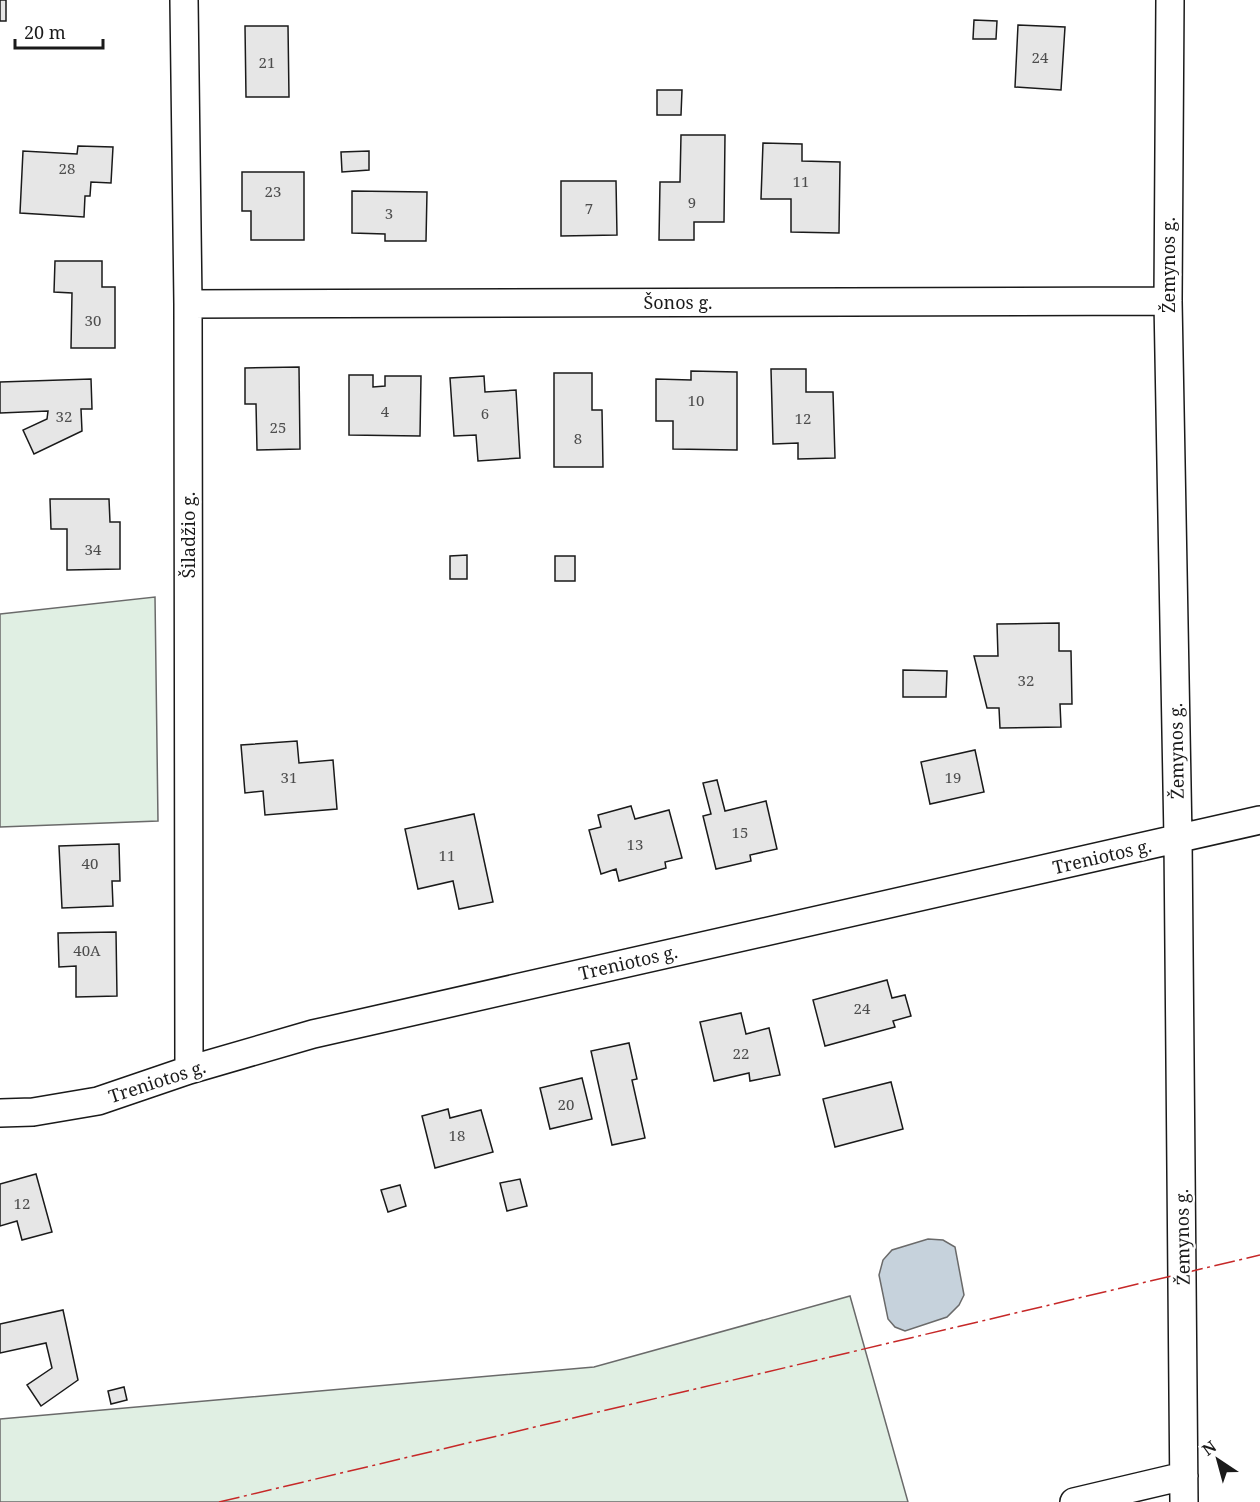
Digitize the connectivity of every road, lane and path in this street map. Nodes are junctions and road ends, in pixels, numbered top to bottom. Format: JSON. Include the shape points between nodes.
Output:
{"nodes":[{"id":1,"x":184,"y":0,"type":"edge"},
{"id":2,"x":1170,"y":0,"type":"edge"},
{"id":3,"x":1168,"y":301,"type":"junction"},
{"id":4,"x":188,"y":304,"type":"junction"},
{"id":5,"x":1260,"y":820,"type":"edge"},
{"id":6,"x":1178,"y":839,"type":"junction"},
{"id":7,"x":189,"y":1070,"type":"junction"},
{"id":8,"x":0,"y":1113,"type":"edge"},
{"id":9,"x":1184,"y":1489,"type":"edge"},
{"id":10,"x":1074,"y":1502,"type":"edge"}],
"edges":[{"from":1,"to":4,"type":"street","name":"Šiladžio g."},
{"from":2,"to":3,"type":"street","name":"Žemynos g."},
{"from":3,"to":4,"type":"street","name":"Šonos g."},
{"from":3,"to":6,"type":"street","name":"Žemynos g."},
{"from":4,"to":7,"type":"street","name":"Šiladžio g."},
{"from":5,"to":6,"type":"street","name":"Treniotos g."},
{"from":6,"to":7,"type":"street","name":"Treniotos g.","via":[[313,1034]]},
{"from":6,"to":9,"type":"street","name":"Žemynos g."},
{"from":7,"to":8,"type":"street","name":"Treniotos g.","via":[[98,1101],[33,1112]]},
{"from":9,"to":10,"type":"street"}]}
